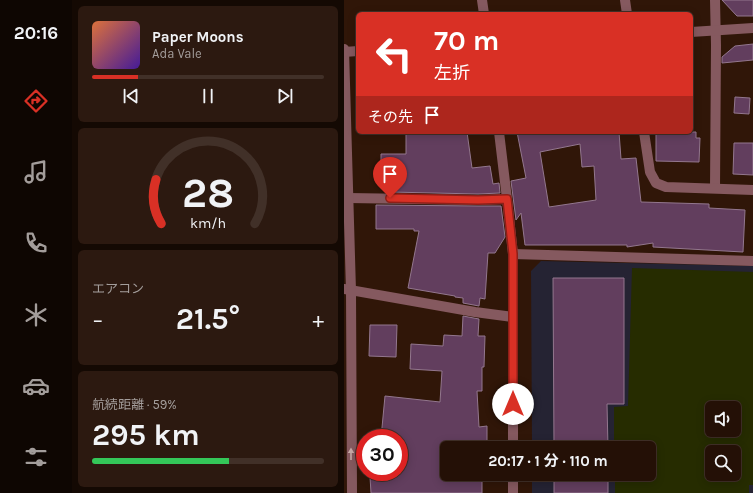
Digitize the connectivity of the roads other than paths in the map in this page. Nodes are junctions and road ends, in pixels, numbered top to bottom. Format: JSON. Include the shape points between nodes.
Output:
{"nodes":[{"id":1,"x":482,"y":0,"type":"edge"},
{"id":2,"x":625,"y":0,"type":"edge"},
{"id":3,"x":715,"y":0,"type":"edge"},
{"id":4,"x":484,"y":12,"type":"edge"},
{"id":5,"x":627,"y":12,"type":"edge"},
{"id":6,"x":753,"y":28,"type":"edge"},
{"id":7,"x":715,"y":30,"type":"junction"},
{"id":8,"x":693,"y":32,"type":"edge"},
{"id":9,"x":344,"y":51,"type":"edge"},
{"id":10,"x":356,"y":52,"type":"edge"},
{"id":11,"x":499,"y":134,"type":"edge"},
{"id":12,"x":644,"y":134,"type":"edge"},
{"id":13,"x":715,"y":188,"type":"junction"},
{"id":14,"x":753,"y":190,"type":"edge"},
{"id":15,"x":348,"y":198,"type":"junction"},
{"id":16,"x":507,"y":199,"type":"junction"},
{"id":17,"x":513,"y":254,"type":"junction"},
{"id":18,"x":753,"y":261,"type":"edge"},
{"id":19,"x":347,"y":290,"type":"edge"},
{"id":20,"x":513,"y":317,"type":"junction"},
{"id":21,"x":348,"y":369,"type":"edge"},
{"id":22,"x":348,"y":432,"type":"edge"},
{"id":23,"x":513,"y":441,"type":"edge"},
{"id":24,"x":513,"y":481,"type":"edge"},
{"id":25,"x":352,"y":493,"type":"edge"},
{"id":26,"x":514,"y":493,"type":"edge"}],
"edges":[{"from":1,"to":4,"type":"street"},
{"from":2,"to":5,"type":"street"},
{"from":3,"to":7,"type":"street"},
{"from":6,"to":7,"type":"street"},
{"from":7,"to":8,"type":"street"},
{"from":7,"to":13,"type":"street"},
{"from":9,"to":10,"type":"street"},
{"from":9,"to":15,"type":"street"},
{"from":11,"to":16,"type":"street"},
{"from":12,"to":13,"type":"street","via":[[650,172],[656,183],[666,187]]},
{"from":13,"to":14,"type":"street"},
{"from":15,"to":16,"type":"street"},
{"from":15,"to":19,"type":"street"},
{"from":16,"to":17,"type":"street"},
{"from":17,"to":18,"type":"street"},
{"from":17,"to":20,"type":"street"},
{"from":19,"to":20,"type":"street"},
{"from":19,"to":21,"type":"street"},
{"from":20,"to":23,"type":"street"},
{"from":21,"to":22,"type":"street"},
{"from":25,"to":22,"type":"street","one_way":true},
{"from":24,"to":26,"type":"street"}]}
